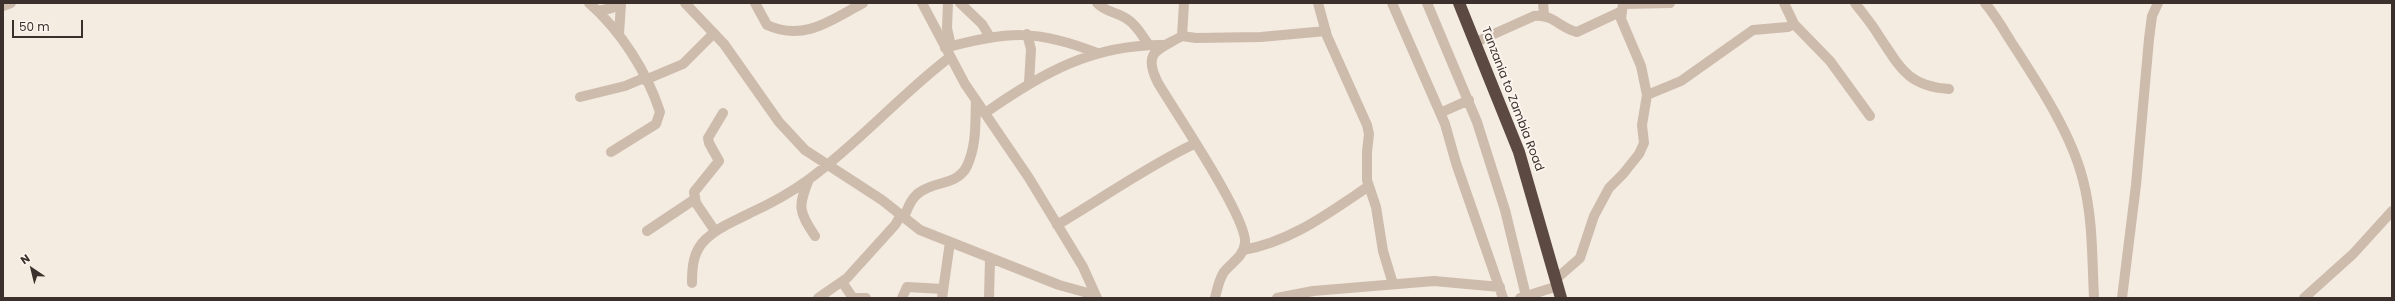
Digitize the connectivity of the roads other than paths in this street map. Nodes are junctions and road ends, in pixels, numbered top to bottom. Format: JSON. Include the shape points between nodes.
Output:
{"nodes":[{"id":1,"x":11,"y":3,"type":"edge"},
{"id":2,"x":590,"y":3,"type":"edge"},
{"id":3,"x":620,"y":3,"type":"edge"},
{"id":4,"x":685,"y":3,"type":"edge"},
{"id":5,"x":755,"y":3,"type":"edge"},
{"id":6,"x":863,"y":3,"type":"edge"},
{"id":7,"x":922,"y":3,"type":"edge"},
{"id":8,"x":948,"y":3,"type":"edge"},
{"id":9,"x":960,"y":3,"type":"edge"},
{"id":10,"x":1097,"y":3,"type":"edge"},
{"id":11,"x":1184,"y":3,"type":"edge"},
{"id":12,"x":1318,"y":3,"type":"edge"},
{"id":13,"x":1392,"y":3,"type":"edge"},
{"id":14,"x":1426,"y":3,"type":"edge"},
{"id":15,"x":1459,"y":3,"type":"edge"},
{"id":16,"x":1543,"y":3,"type":"edge"},
{"id":17,"x":1670,"y":3,"type":"edge"},
{"id":18,"x":1784,"y":3,"type":"edge"},
{"id":19,"x":1855,"y":3,"type":"edge"},
{"id":20,"x":1985,"y":3,"type":"edge"},
{"id":21,"x":2158,"y":3,"type":"edge"},
{"id":22,"x":3,"y":6,"type":"edge"},
{"id":23,"x":1623,"y":6,"type":"edge"},
{"id":24,"x":598,"y":11,"type":"junction"},
{"id":25,"x":1544,"y":15,"type":"junction"},
{"id":26,"x":1794,"y":24,"type":"junction"},
{"id":27,"x":1326,"y":31,"type":"junction"},
{"id":28,"x":714,"y":33,"type":"junction"},
{"id":29,"x":619,"y":34,"type":"junction"},
{"id":30,"x":1027,"y":34,"type":"junction"},
{"id":31,"x":1182,"y":36,"type":"junction"},
{"id":32,"x":990,"y":37,"type":"junction"},
{"id":33,"x":1476,"y":42,"type":"junction"},
{"id":34,"x":1149,"y":45,"type":"junction"},
{"id":35,"x":1165,"y":45,"type":"junction"},
{"id":36,"x":949,"y":50,"type":"junction"},
{"id":37,"x":1097,"y":52,"type":"junction"},
{"id":38,"x":645,"y":79,"type":"junction"},
{"id":39,"x":1029,"y":83,"type":"junction"},
{"id":40,"x":1949,"y":89,"type":"dead end"},
{"id":41,"x":1647,"y":95,"type":"junction"},
{"id":42,"x":580,"y":97,"type":"dead end"},
{"id":43,"x":976,"y":100,"type":"junction"},
{"id":44,"x":1469,"y":100,"type":"junction"},
{"id":45,"x":723,"y":113,"type":"dead end"},
{"id":46,"x":985,"y":113,"type":"junction"},
{"id":47,"x":1440,"y":114,"type":"junction"},
{"id":48,"x":1870,"y":116,"type":"dead end"},
{"id":49,"x":1194,"y":144,"type":"junction"},
{"id":50,"x":610,"y":152,"type":"dead end"},
{"id":51,"x":826,"y":164,"type":"junction"},
{"id":52,"x":809,"y":179,"type":"junction"},
{"id":53,"x":1369,"y":186,"type":"junction"},
{"id":54,"x":695,"y":199,"type":"junction"},
{"id":55,"x":2392,"y":211,"type":"edge"},
{"id":56,"x":902,"y":216,"type":"junction"},
{"id":57,"x":1057,"y":225,"type":"junction"},
{"id":58,"x":647,"y":231,"type":"dead end"},
{"id":59,"x":715,"y":231,"type":"junction"},
{"id":60,"x":815,"y":236,"type":"dead end"},
{"id":61,"x":950,"y":242,"type":"junction"},
{"id":62,"x":1243,"y":250,"type":"junction"},
{"id":63,"x":990,"y":259,"type":"junction"},
{"id":64,"x":842,"y":282,"type":"junction"},
{"id":65,"x":1557,"y":282,"type":"junction"},
{"id":66,"x":692,"y":284,"type":"dead end"},
{"id":67,"x":1393,"y":284,"type":"junction"},
{"id":68,"x":1500,"y":287,"type":"junction"},
{"id":69,"x":943,"y":293,"type":"edge"},
{"id":70,"x":1096,"y":296,"type":"edge"},
{"id":71,"x":1523,"y":297,"type":"edge"},
{"id":72,"x":818,"y":298,"type":"edge"},
{"id":73,"x":853,"y":298,"type":"edge"},
{"id":74,"x":866,"y":298,"type":"edge"},
{"id":75,"x":902,"y":298,"type":"edge"},
{"id":76,"x":989,"y":298,"type":"edge"},
{"id":77,"x":1215,"y":298,"type":"edge"},
{"id":78,"x":1277,"y":298,"type":"edge"},
{"id":79,"x":1503,"y":298,"type":"edge"},
{"id":80,"x":1561,"y":298,"type":"edge"},
{"id":81,"x":2094,"y":298,"type":"edge"},
{"id":82,"x":2122,"y":298,"type":"edge"},
{"id":83,"x":2304,"y":298,"type":"edge"}],
"edges":[{"from":1,"to":22,"type":"street"},
{"from":2,"to":24,"type":"street"},
{"from":3,"to":24,"type":"street"},
{"from":3,"to":29,"type":"street"},
{"from":4,"to":28,"type":"street"},
{"from":5,"to":6,"type":"street","via":[[767,25],[790,33],[800,33],[813,28]]},
{"from":7,"to":36,"type":"street"},
{"from":8,"to":36,"type":"street"},
{"from":9,"to":32,"type":"street","via":[[982,24]]},
{"from":10,"to":34,"type":"street","via":[[1134,24]]},
{"from":11,"to":31,"type":"street"},
{"from":12,"to":27,"type":"street"},
{"from":13,"to":47,"type":"street"},
{"from":14,"to":44,"type":"street"},
{"from":15,"to":33,"type":"highway","name":"Tanzania to Zambia Road"},
{"from":16,"to":25,"type":"street"},
{"from":17,"to":23,"type":"street"},
{"from":18,"to":26,"type":"street"},
{"from":19,"to":40,"type":"street","via":[[1907,75],[1920,84]]},
{"from":20,"to":81,"type":"street","via":[[2034,74],[2069,143],[2083,179],[2090,218]]},
{"from":21,"to":82,"type":"street","via":[[2152,16],[2149,39],[2136,185]]},
{"from":23,"to":25,"type":"street","via":[[1577,32]]},
{"from":23,"to":41,"type":"street","via":[[1621,19],[1641,66]]},
{"from":24,"to":29,"type":"street"},
{"from":25,"to":33,"type":"street","via":[[1527,19]]},
{"from":26,"to":41,"type":"street","via":[[1788,27],[1753,30],[1681,81]]},
{"from":26,"to":48,"type":"street","via":[[1830,61]]},
{"from":27,"to":31,"type":"street","via":[[1261,37]]},
{"from":27,"to":53,"type":"street","via":[[1367,125],[1369,134],[1366,164]]},
{"from":28,"to":38,"type":"street","via":[[683,64]]},
{"from":28,"to":51,"type":"street","via":[[779,122],[806,150]]},
{"from":29,"to":38,"type":"street"},
{"from":30,"to":32,"type":"street"},
{"from":30,"to":37,"type":"street","via":[[1055,38]]},
{"from":30,"to":39,"type":"street","via":[[1031,48]]},
{"from":31,"to":35,"type":"street"},
{"from":32,"to":36,"type":"street"},
{"from":33,"to":65,"type":"highway","name":"Tanzania to Zambia Road","via":[[1519,152]]},
{"from":34,"to":35,"type":"street"},
{"from":34,"to":37,"type":"street"},
{"from":35,"to":49,"type":"street","via":[[1154,52],[1152,70]]},
{"from":36,"to":43,"type":"street"},
{"from":36,"to":51,"type":"street","via":[[875,126]]},
{"from":37,"to":39,"type":"street","via":[[1079,58]]},
{"from":38,"to":42,"type":"street"},
{"from":38,"to":50,"type":"street","via":[[658,106],[659,118],[647,131]]},
{"from":39,"to":46,"type":"street"},
{"from":41,"to":65,"type":"street","via":[[1642,125],[1644,143],[1639,154],[1609,188],[1594,216],[1580,258]]},
{"from":43,"to":46,"type":"street"},
{"from":43,"to":56,"type":"street","via":[[974,143],[966,167],[957,178],[920,192]]},
{"from":44,"to":47,"type":"street"},
{"from":44,"to":71,"type":"street","via":[[1505,210]]},
{"from":45,"to":54,"type":"street","via":[[708,138],[719,161],[694,192]]},
{"from":46,"to":57,"type":"street"},
{"from":47,"to":68,"type":"street"},
{"from":49,"to":57,"type":"street","via":[[1150,166]]},
{"from":49,"to":62,"type":"street","via":[[1219,180],[1244,232]]},
{"from":51,"to":52,"type":"street"},
{"from":51,"to":56,"type":"street"},
{"from":52,"to":59,"type":"street"},
{"from":52,"to":60,"type":"street","via":[[800,208],[803,219]]},
{"from":53,"to":62,"type":"street","via":[[1280,241]]},
{"from":53,"to":67,"type":"street"},
{"from":54,"to":58,"type":"street"},
{"from":54,"to":59,"type":"street"},
{"from":55,"to":83,"type":"street","via":[[2353,254]]},
{"from":56,"to":61,"type":"street","via":[[920,230]]},
{"from":56,"to":64,"type":"street"},
{"from":57,"to":70,"type":"street","via":[[1083,267]]},
{"from":59,"to":66,"type":"street","via":[[699,246],[693,262]]},
{"from":61,"to":63,"type":"street"},
{"from":61,"to":69,"type":"street"},
{"from":62,"to":77,"type":"street","via":[[1224,273]]},
{"from":63,"to":70,"type":"street"},
{"from":63,"to":76,"type":"street"},
{"from":64,"to":72,"type":"street"},
{"from":64,"to":73,"type":"street"},
{"from":65,"to":71,"type":"street"},
{"from":65,"to":80,"type":"highway","name":"Tanzania to Zambia Road"},
{"from":67,"to":68,"type":"street","via":[[1434,281]]},
{"from":67,"to":78,"type":"street","via":[[1313,291]]},
{"from":68,"to":79,"type":"street"},
{"from":69,"to":75,"type":"street","via":[[907,287]]},
{"from":73,"to":74,"type":"street"}]}
